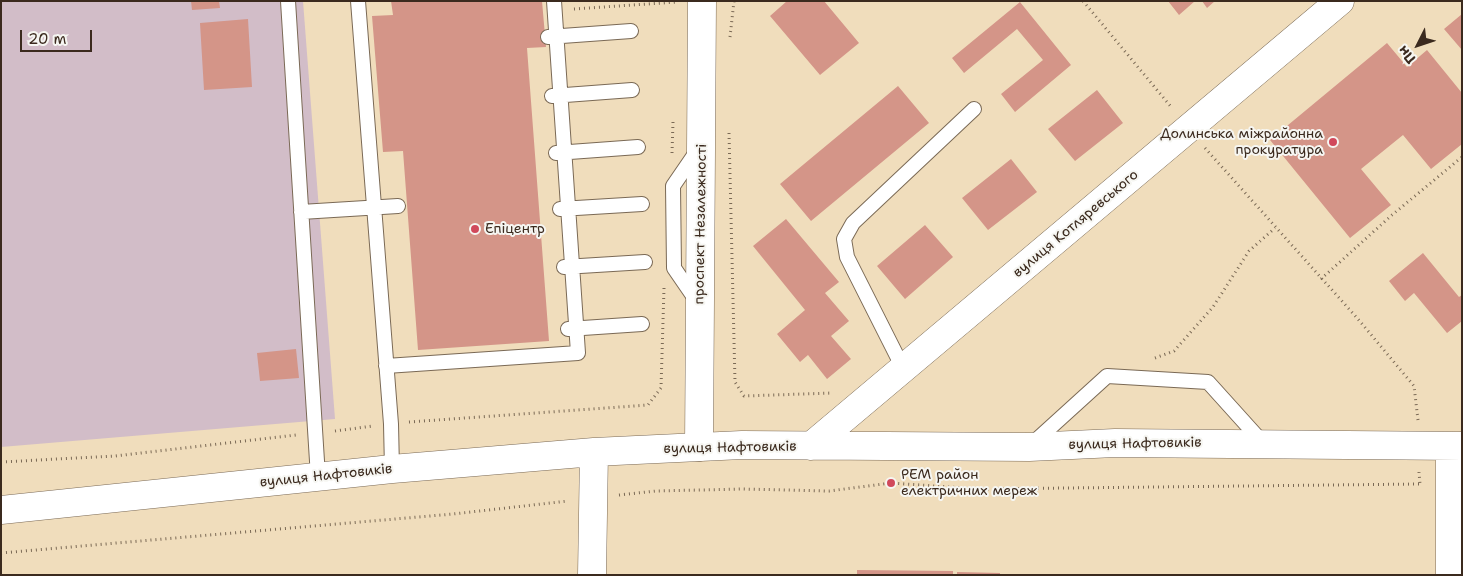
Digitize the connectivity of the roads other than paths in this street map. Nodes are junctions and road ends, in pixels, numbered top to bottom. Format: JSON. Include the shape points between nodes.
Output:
{"nodes":[{"id":1,"x":288,"y":1,"type":"edge"},
{"id":2,"x":358,"y":1,"type":"edge"},
{"id":3,"x":702,"y":1,"type":"edge"},
{"id":4,"x":1340,"y":1,"type":"edge"},
{"id":5,"x":551,"y":4,"type":"edge"},
{"id":6,"x":631,"y":31,"type":"dead end"},
{"id":7,"x":552,"y":37,"type":"junction"},
{"id":8,"x":632,"y":90,"type":"dead end"},
{"id":9,"x":556,"y":96,"type":"junction"},
{"id":10,"x":974,"y":109,"type":"dead end"},
{"id":11,"x":638,"y":146,"type":"dead end"},
{"id":12,"x":560,"y":153,"type":"junction"},
{"id":13,"x":642,"y":204,"type":"dead end"},
{"id":14,"x":398,"y":206,"type":"dead end"},
{"id":15,"x":374,"y":207,"type":"junction"},
{"id":16,"x":564,"y":208,"type":"junction"},
{"id":17,"x":302,"y":212,"type":"junction"},
{"id":18,"x":645,"y":262,"type":"dead end"},
{"id":19,"x":568,"y":266,"type":"junction"},
{"id":20,"x":642,"y":324,"type":"dead end"},
{"id":21,"x":572,"y":329,"type":"junction"},
{"id":22,"x":386,"y":362,"type":"junction"},
{"id":23,"x":903,"y":368,"type":"junction"},
{"id":24,"x":1263,"y":444,"type":"junction"},
{"id":25,"x":811,"y":446,"type":"junction"},
{"id":26,"x":1456,"y":446,"type":"edge"},
{"id":27,"x":699,"y":447,"type":"junction"},
{"id":28,"x":1029,"y":447,"type":"junction"},
{"id":29,"x":594,"y":452,"type":"junction"},
{"id":30,"x":392,"y":469,"type":"junction"},
{"id":31,"x":318,"y":477,"type":"junction"},
{"id":32,"x":1,"y":510,"type":"edge"},
{"id":33,"x":592,"y":575,"type":"edge"},
{"id":34,"x":1450,"y":575,"type":"edge"}],
"edges":[{"from":1,"to":17,"type":"lane"},
{"from":2,"to":15,"type":"lane"},
{"from":3,"to":27,"type":"street","name":"проспект Незалежності"},
{"from":4,"to":23,"type":"street","name":"вулиця Котляревського"},
{"from":5,"to":7,"type":"lane"},
{"from":6,"to":7,"type":"lane"},
{"from":7,"to":9,"type":"lane"},
{"from":8,"to":9,"type":"lane"},
{"from":9,"to":12,"type":"lane"},
{"from":10,"to":23,"type":"lane","via":[[853,223],[844,239],[847,257]]},
{"from":11,"to":12,"type":"lane"},
{"from":12,"to":16,"type":"lane"},
{"from":13,"to":16,"type":"lane"},
{"from":14,"to":15,"type":"lane"},
{"from":15,"to":17,"type":"lane"},
{"from":15,"to":22,"type":"lane"},
{"from":16,"to":19,"type":"lane"},
{"from":17,"to":31,"type":"lane"},
{"from":18,"to":19,"type":"lane"},
{"from":19,"to":21,"type":"lane"},
{"from":20,"to":21,"type":"lane"},
{"from":21,"to":22,"type":"lane","via":[[578,353],[569,350]]},
{"from":22,"to":30,"type":"lane"},
{"from":23,"to":25,"type":"street","name":"вулиця Котляревського"},
{"from":24,"to":26,"type":"street","name":"вулиця Нафтовиків"},
{"from":24,"to":28,"type":"street","name":"вулиця Нафтовиків","via":[[1116,443]]},
{"from":24,"to":28,"type":"lane","via":[[1208,382],[1107,376]]},
{"from":25,"to":27,"type":"street","name":"вулиця Нафтовиків"},
{"from":25,"to":28,"type":"street","name":"вулиця Нафтовиків"},
{"from":26,"to":34,"type":"street","via":[[1449,485]]},
{"from":27,"to":29,"type":"street","name":"вулиця Нафтовиків"},
{"from":29,"to":30,"type":"street","name":"вулиця Нафтовиків"},
{"from":29,"to":33,"type":"street"},
{"from":30,"to":31,"type":"street","name":"вулиця Нафтовиків"},
{"from":31,"to":32,"type":"street","name":"вулиця Нафтовиків"}]}
